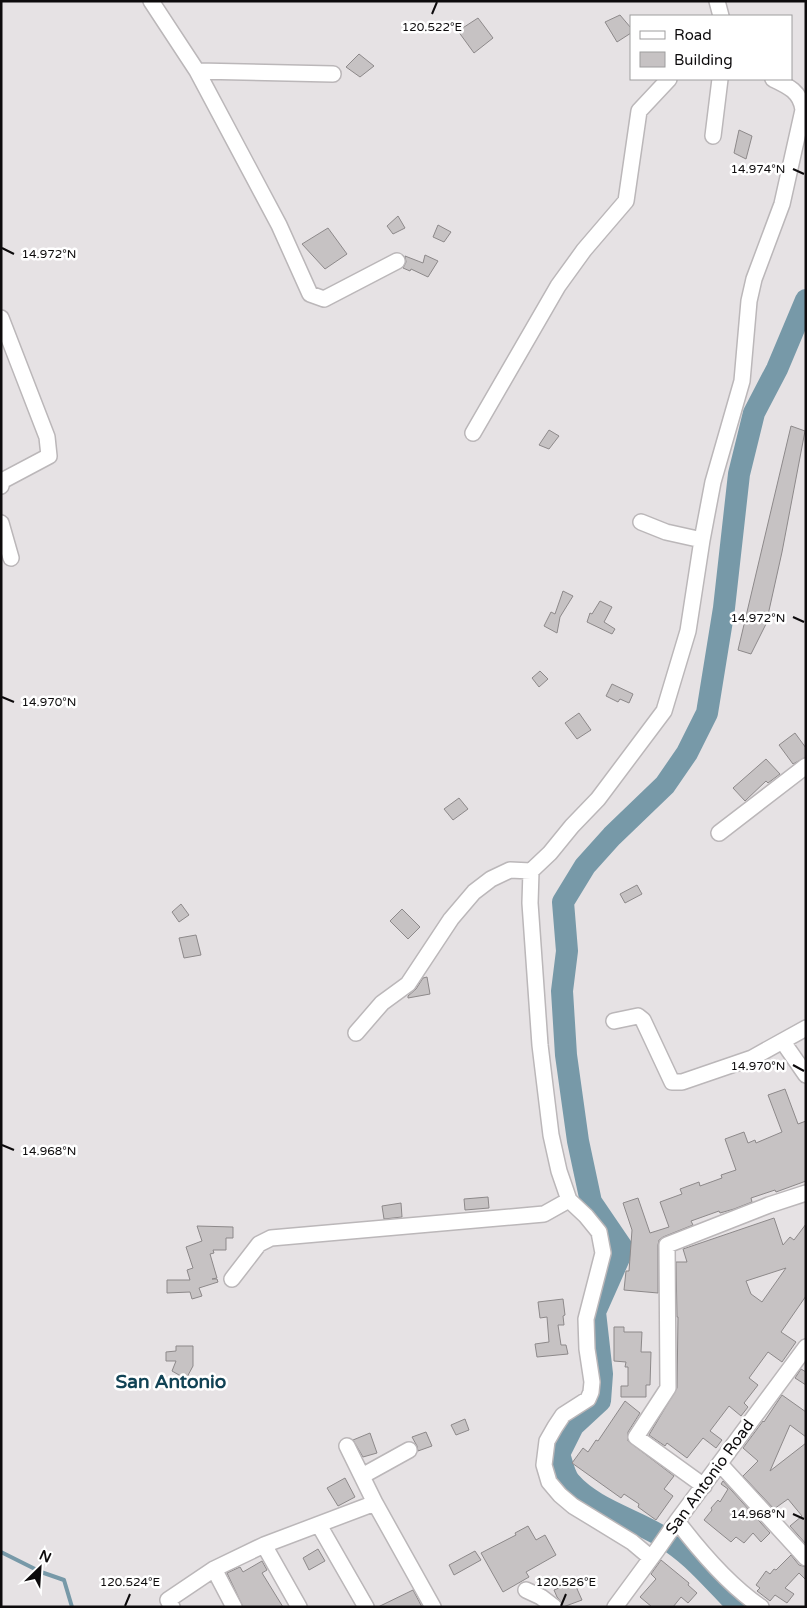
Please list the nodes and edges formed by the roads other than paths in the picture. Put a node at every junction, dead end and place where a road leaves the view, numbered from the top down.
1 (151, 1) edge
2 (718, 1) edge
3 (720, 15) edge
4 (197, 71) junction
5 (332, 74) dead end
6 (667, 80) edge
7 (720, 80) edge
8 (775, 80) edge
9 (713, 136) dead end
10 (396, 261) dead end
11 (1, 318) edge
12 (473, 433) dead end
13 (1, 486) edge
14 (1, 522) edge
15 (641, 522) dead end
16 (702, 540) junction
17 (11, 558) dead end
18 (806, 766) edge
19 (719, 833) dead end
20 (531, 871) junction
21 (614, 1021) dead end
22 (806, 1028) edge
23 (356, 1033) dead end
24 (783, 1042) junction
25 (806, 1075) edge
26 (806, 1193) edge
27 (569, 1200) junction
28 (232, 1279) dead end
29 (806, 1346) edge
30 (347, 1446) dead end
31 (409, 1450) dead end
32 (720, 1464) junction
33 (362, 1476) junction
34 (704, 1486) junction
35 (375, 1503) junction
36 (675, 1523) junction
37 (319, 1526) junction
38 (264, 1545) junction
39 (654, 1554) junction
40 (806, 1558) edge
41 (214, 1570) junction
42 (526, 1590) dead end
43 (623, 1604) edge
44 (172, 1607) edge
45 (234, 1607) edge
46 (299, 1607) edge
47 (366, 1607) edge
48 (433, 1607) edge
49 (554, 1607) edge
50 (761, 1607) edge

1 - 4 street
2 - 3 street
4 - 5 street
4 - 10 street
6 - 12 street
7 - 9 street
8 - 16 street
11 - 13 street
14 - 17 street
15 - 16 street
16 - 20 street
18 - 19 street
20 - 23 street
20 - 27 street
21 - 24 street
22 - 24 street
24 - 25 street
26 - 34 street
27 - 28 street
27 - 39 street
29 - 32 street, San Antonio Road
30 - 33 street
31 - 33 street
32 - 34 street, San Antonio Road
32 - 40 street
33 - 35 street
34 - 36 street, San Antonio Road
35 - 37 street
35 - 48 street
36 - 39 street, San Antonio Road
36 - 50 street
37 - 38 street
37 - 47 street
38 - 41 street
38 - 46 street
39 - 43 street, San Antonio Road
41 - 44 street
41 - 45 street
42 - 49 street

